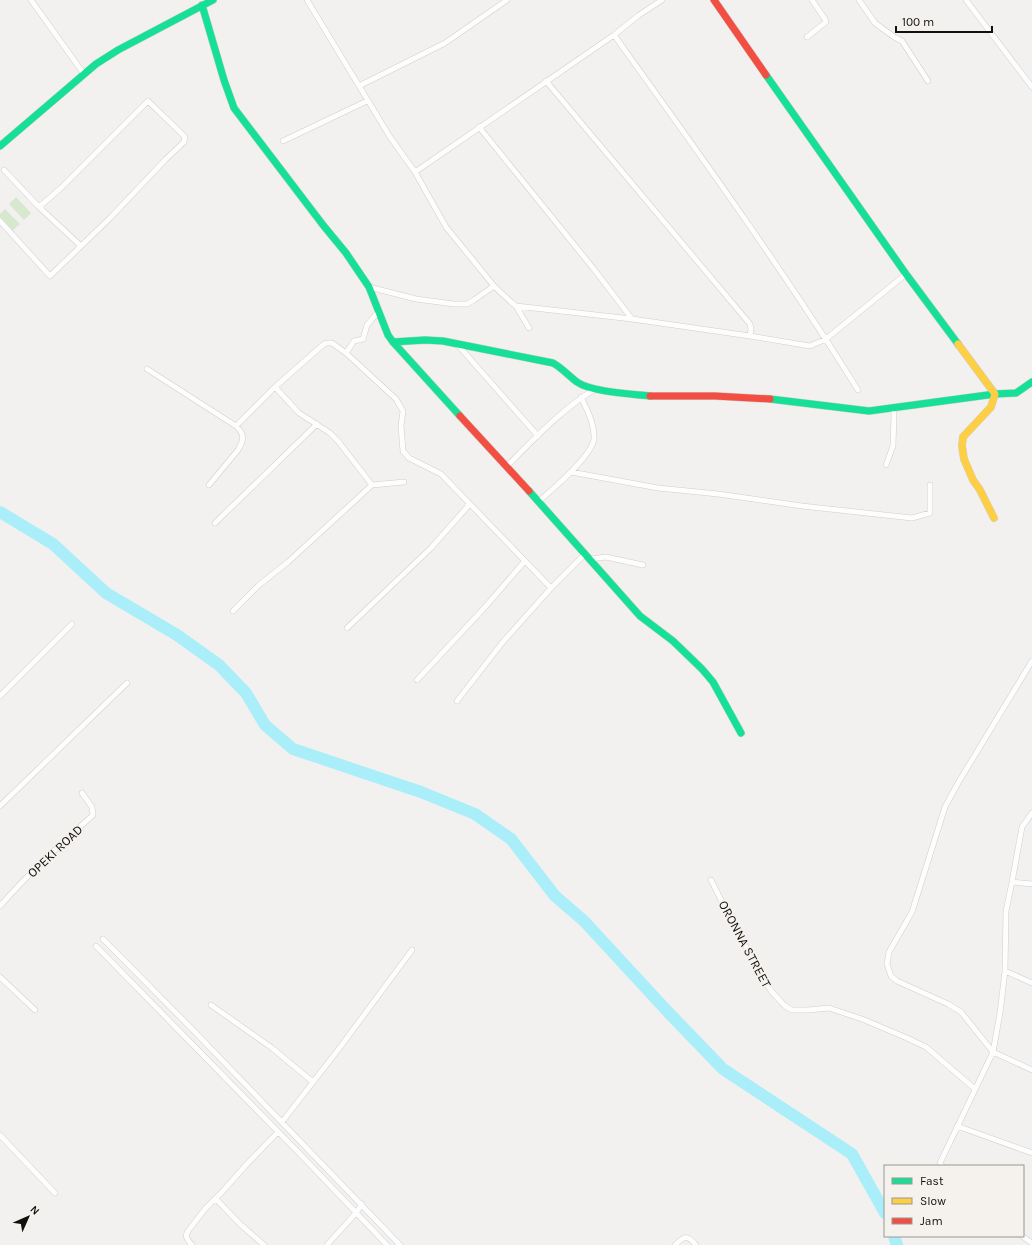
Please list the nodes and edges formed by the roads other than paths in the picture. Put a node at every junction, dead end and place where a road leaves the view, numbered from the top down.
1 (31, 0) edge
2 (213, 0) edge
3 (307, 0) edge
4 (507, 0) edge
5 (662, 0) edge
6 (714, 0) edge
7 (812, 0) edge
8 (859, 0) edge
9 (966, 0) edge
10 (202, 5) junction
11 (614, 36) junction
12 (807, 37) dead end
13 (84, 74) junction
14 (546, 81) junction
15 (928, 81) dead end
16 (359, 86) junction
17 (1032, 87) edge
18 (368, 101) junction
19 (479, 127) junction
20 (283, 141) dead end
21 (0, 146) edge
22 (4, 170) dead end
23 (414, 172) junction
24 (39, 207) junction
25 (0, 221) edge
26 (81, 246) junction
27 (906, 274) junction
28 (494, 286) junction
29 (369, 287) junction
30 (516, 306) junction
31 (379, 311) junction
32 (632, 319) junction
33 (529, 328) dead end
34 (750, 336) junction
35 (826, 339) junction
36 (393, 342) junction
37 (457, 344) junction
38 (346, 353) junction
39 (147, 369) dead end
40 (1032, 382) edge
41 (275, 387) junction
42 (594, 389) junction
43 (858, 390) dead end
44 (995, 394) junction
45 (581, 397) junction
46 (893, 408) junction
47 (317, 424) junction
48 (236, 426) junction
49 (538, 436) junction
50 (886, 465) dead end
51 (506, 467) junction
52 (571, 472) junction
53 (404, 482) dead end
54 (209, 485) dead end
55 (372, 485) junction
56 (930, 485) dead end
57 (539, 501) junction
58 (469, 505) junction
59 (994, 518) dead end
60 (215, 523) dead end
61 (588, 557) junction
62 (524, 562) junction
63 (643, 565) dead end
64 (551, 588) junction
65 (233, 611) dead end
66 (72, 624) dead end
67 (348, 628) dead end
68 (1032, 661) edge
69 (417, 680) dead end
70 (127, 683) dead end
71 (0, 696) edge
72 (457, 701) dead end
73 (741, 733) dead end
74 (82, 794) dead end
75 (0, 806) edge
76 (1032, 813) edge
77 (711, 880) dead end
78 (1012, 882) junction
79 (1032, 884) edge
80 (0, 906) edge
81 (103, 939) dead end
82 (96, 946) dead end
83 (412, 950) dead end
84 (1005, 970) junction
85 (0, 977) edge
86 (1032, 983) edge
87 (211, 1005) dead end
88 (34, 1010) dead end
89 (993, 1052) junction
90 (1032, 1070) edge
91 (313, 1082) junction
92 (975, 1089) junction
93 (282, 1122) junction
94 (957, 1126) junction
95 (278, 1132) junction
96 (0, 1135) edge
97 (1032, 1153) edge
98 (941, 1165) edge
99 (55, 1193) dead end
100 (216, 1199) junction
101 (362, 1204) junction
102 (356, 1213) junction
103 (192, 1245) edge
104 (264, 1245) edge
105 (327, 1245) edge
106 (386, 1245) edge
107 (400, 1245) edge
108 (675, 1245) edge
109 (696, 1245) edge

1 - 13 street
2 - 10 street
3 - 16 street
4 - 16 street
5 - 11 street
6 - 27 street
7 - 12 street
8 - 15 street
9 - 17 street
10 - 13 street
10 - 29 street
11 - 14 street
11 - 35 street
13 - 21 street
14 - 19 street
14 - 34 street
16 - 18 street
18 - 20 street
18 - 23 street
19 - 23 street
19 - 32 street
22 - 24 street
23 - 28 street
24 - 26 street
24 - 26 street
25 - 26 street
27 - 35 street
27 - 44 street
28 - 29 street
28 - 30 street
29 - 31 street
30 - 32 street
30 - 33 street
31 - 36 street
31 - 38 street
32 - 34 street
34 - 35 street
35 - 43 street
36 - 37 street
36 - 51 street
37 - 42 street
37 - 49 street
38 - 41 street
38 - 58 street
39 - 48 street
40 - 44 street
41 - 47 street
41 - 48 street
42 - 45 street
42 - 46 street
44 - 46 street
44 - 59 street
45 - 49 street
45 - 52 street
46 - 50 street
47 - 55 street
47 - 60 street
48 - 54 street
49 - 51 street
51 - 57 street
52 - 56 street
52 - 57 street
53 - 55 street
55 - 65 street
57 - 61 street
58 - 62 street
58 - 67 street
61 - 63 street
61 - 64 street
61 - 73 street
62 - 64 street
62 - 69 street
64 - 72 street
66 - 71 street
68 - 89 street
70 - 75 street
74 - 80 street, OPEKI ROAD
76 - 78 street
77 - 92 street, ORONNA STREET
78 - 79 street
78 - 84 street
81 - 93 street
82 - 95 street
83 - 91 street
84 - 86 street
84 - 89 street
85 - 88 street
87 - 91 street
89 - 90 street
89 - 92 street
91 - 93 street
92 - 94 street
93 - 101 street
94 - 97 street
94 - 98 street
95 - 100 street
95 - 102 street
96 - 99 street
100 - 103 street
100 - 104 street
101 - 102 street
101 - 107 street
102 - 105 street
102 - 106 street
108 - 109 street

